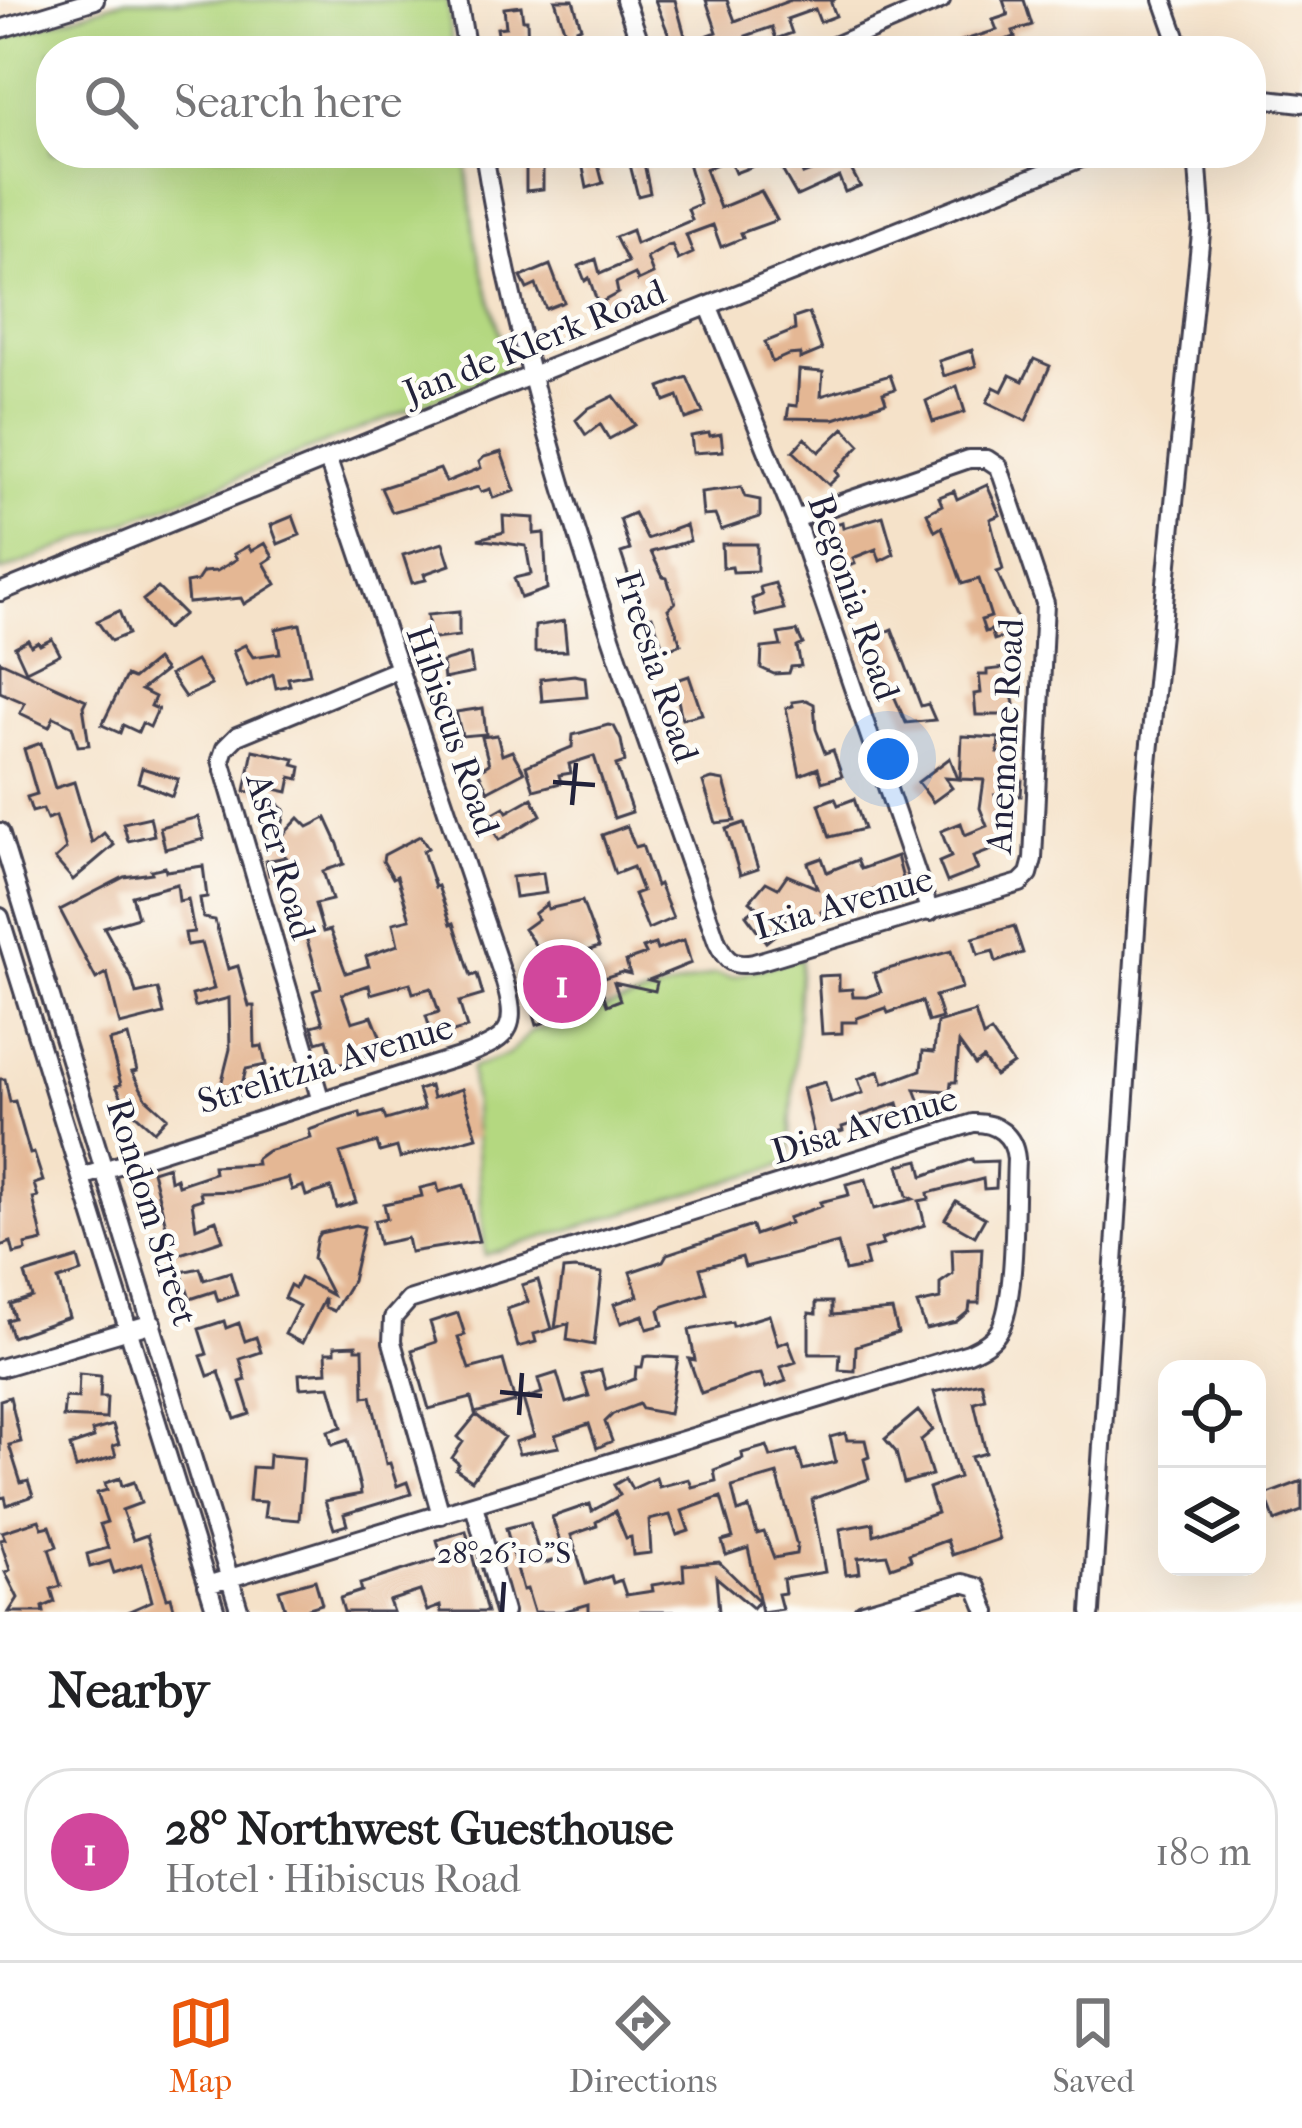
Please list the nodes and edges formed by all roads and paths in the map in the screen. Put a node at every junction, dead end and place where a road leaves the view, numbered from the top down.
1 (95, 0) edge
2 (458, 0) edge
3 (625, 0) edge
4 (941, 0) edge
5 (1163, 0) edge
6 (0, 29) edge
7 (464, 36) edge
8 (638, 36) edge
9 (857, 36) edge
10 (1176, 36) edge
11 (1266, 99) edge
12 (1302, 103) edge
13 (486, 168) edge
14 (1056, 168) edge
15 (1198, 168) edge
16 (709, 307) junction
17 (530, 376) junction
18 (328, 460) junction
19 (794, 519) junction
20 (0, 592) edge
21 (398, 669) junction
22 (0, 832) edge
23 (1029, 874) joint
24 (930, 912) junction
25 (0, 916) edge
26 (740, 965) joint
27 (510, 1023) joint
28 (320, 1098) junction
29 (106, 1168) junction
30 (81, 1177) junction
31 (153, 1323) junction
32 (129, 1332) junction
33 (0, 1368) edge
34 (474, 1505) junction
35 (442, 1515) junction
36 (230, 1577) junction
37 (208, 1585) junction
38 (215, 1612) edge
39 (240, 1612) edge
40 (504, 1612) edge
41 (863, 1612) edge
42 (987, 1612) edge
43 (1091, 1612) edge

1 - 6 street
2 - 7 street
3 - 8 street
4 - 9 street
5 - 10 street
11 - 12 street
13 - 17 street, Freesia Road
14 - 16 street, Jan de Klerk Road
15 - 43 street
16 - 17 street, Jan de Klerk Road
16 - 19 street, Begonia Road
17 - 18 street, Jan de Klerk Road
17 - 26 street, Freesia Road
18 - 20 street, Jan de Klerk Road
18 - 21 street, Hibiscus Road
19 - 23 street, Anemone Road
19 - 24 street, Begonia Road
21 - 27 street, Hibiscus Road
21 - 28 street, Aster Road
22 - 29 street, Rondom Street
23 - 24 street, Ixia Avenue
24 - 26 street, Ixia Avenue
25 - 30 street, Rondom Street
27 - 28 street, Strelitzia Avenue
28 - 29 street, Strelitzia Avenue
29 - 30 street, Strelitzia Avenue
29 - 31 street, Rondom Street
30 - 32 street, Rondom Street
31 - 32 street
31 - 36 street, Rondom Street
32 - 33 street
32 - 37 street, Rondom Street
34 - 35 street, Disa Avenue
34 - 35 street, Disa Avenue
34 - 40 street
35 - 36 street, Disa Avenue
36 - 37 street, Disa Avenue
36 - 39 street, Rondom Street
37 - 38 street, Rondom Street
41 - 42 street

